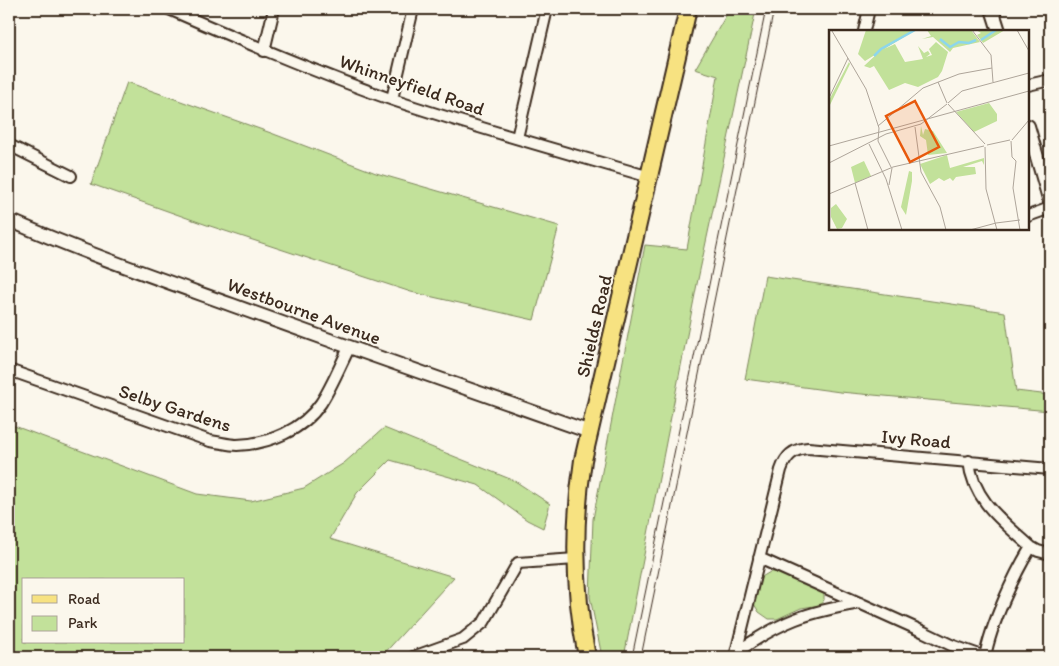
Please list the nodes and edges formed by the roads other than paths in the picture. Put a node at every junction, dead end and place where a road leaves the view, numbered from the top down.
1 (169, 9) edge
2 (274, 9) edge
3 (412, 9) edge
4 (547, 9) edge
5 (688, 9) edge
6 (869, 9) edge
7 (992, 9) edge
8 (864, 30) edge
9 (999, 30) edge
10 (264, 51) junction
11 (1050, 80) edge
12 (1029, 85) edge
13 (392, 99) junction
14 (1029, 129) edge
15 (517, 138) junction
16 (9, 144) edge
17 (71, 176) dead end
18 (650, 177) junction
19 (1050, 202) edge
20 (1050, 208) edge
21 (1029, 216) edge
22 (9, 220) edge
23 (349, 348) junction
24 (9, 370) edge
25 (590, 432) junction
26 (969, 461) junction
27 (1050, 469) edge
28 (1031, 547) junction
29 (1050, 554) edge
30 (759, 558) junction
31 (576, 559) junction
32 (860, 603) junction
33 (736, 655) edge
34 (413, 657) edge
35 (587, 657) edge
36 (985, 657) edge

1 - 10 street, Whinneyfield Road
2 - 10 street
3 - 13 street
4 - 15 street
5 - 18 main road, Shields Road
6 - 8 street
7 - 9 street
10 - 13 street, Whinneyfield Road
11 - 12 street
13 - 15 street, Whinneyfield Road
14 - 19 street
15 - 18 street, Whinneyfield Road
16 - 17 street
18 - 25 main road, Shields Road
20 - 21 street
22 - 23 street, Westbourne Avenue
23 - 24 street, Selby Gardens
23 - 25 street, Westbourne Avenue
25 - 31 main road, Shields Road
26 - 27 street, Ivy Road
26 - 28 street
26 - 30 street, Ivy Road
28 - 29 street
28 - 36 street
30 - 32 street
30 - 33 street
31 - 34 street
31 - 35 main road, Shields Road
32 - 33 street
32 - 36 street

